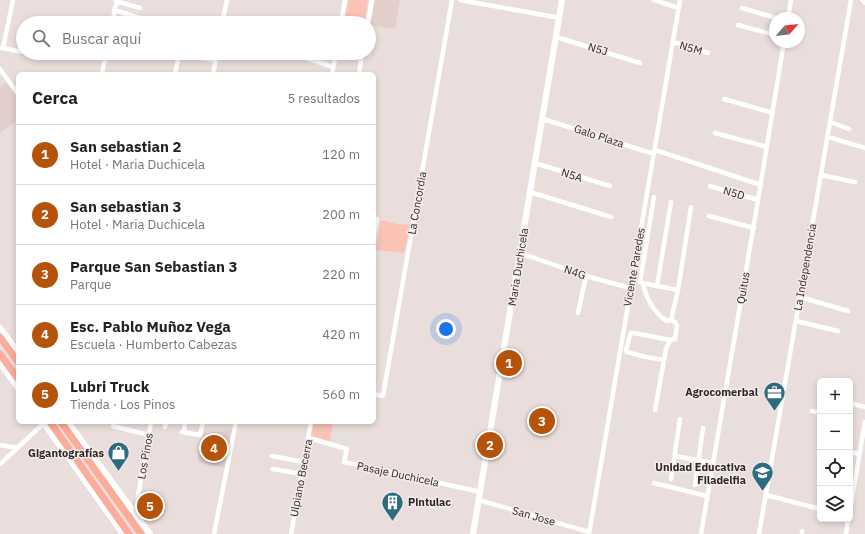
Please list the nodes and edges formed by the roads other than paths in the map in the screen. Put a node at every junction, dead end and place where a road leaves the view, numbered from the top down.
1 (13, 0) edge
2 (116, 0) edge
3 (226, 0) edge
4 (346, 0) edge
5 (372, 0) edge
6 (452, 0) edge
7 (460, 0) edge
8 (562, 0) edge
9 (654, 0) edge
10 (680, 0) edge
11 (791, 0) edge
12 (851, 0) edge
13 (140, 8) dead end
14 (679, 8) junction
15 (742, 8) dead end
16 (114, 10) junction
17 (789, 12) edge
18 (113, 16) edge
19 (133, 16) edge
20 (223, 16) edge
21 (343, 16) edge
22 (369, 16) edge
23 (769, 16) edge
24 (560, 18) junction
25 (738, 25) dead end
26 (769, 33) edge
27 (556, 37) junction
28 (674, 42) junction
29 (2, 48) edge
30 (783, 48) edge
31 (16, 51) edge
32 (708, 53) dead end
33 (105, 60) edge
34 (178, 60) edge
35 (215, 60) edge
36 (312, 60) edge
37 (334, 60) edge
38 (361, 60) edge
39 (640, 62) dead end
40 (333, 67) junction
41 (0, 69) edge
42 (102, 72) edge
43 (175, 72) edge
44 (213, 72) edge
45 (332, 72) edge
46 (359, 72) edge
47 (16, 91) edge
48 (724, 99) dead end
49 (773, 113) junction
50 (543, 119) junction
51 (830, 122) junction
52 (850, 129) dead end
53 (715, 133) dead end
54 (828, 137) junction
55 (767, 147) junction
56 (865, 148) edge
57 (655, 152) junction
58 (535, 163) junction
59 (821, 175) junction
60 (855, 182) dead end
61 (761, 185) junction
62 (610, 186) dead end
63 (710, 186) dead end
64 (530, 192) junction
65 (654, 197) dead end
66 (758, 200) junction
67 (671, 202) dead end
68 (691, 207) dead end
69 (709, 216) dead end
70 (611, 217) dead end
71 (377, 219) dead end
72 (376, 224) edge
73 (754, 228) junction
74 (520, 253) junction
75 (586, 276) junction
76 (632, 280) junction
77 (641, 282) junction
78 (657, 286) junction
79 (630, 288) junction
80 (678, 290) junction
81 (800, 296) junction
82 (848, 311) dead end
83 (578, 313) dead end
84 (671, 320) junction
85 (796, 321) junction
86 (0, 328) edge
87 (838, 331) dead end
88 (4, 339) edge
89 (670, 340) junction
90 (16, 350) edge
91 (0, 354) edge
92 (16, 359) edge
93 (664, 360) junction
94 (0, 363) edge
95 (16, 376) edge
96 (16, 385) edge
97 (376, 394) edge
98 (853, 405) edge
99 (865, 408) edge
100 (655, 410) dead end
101 (812, 411) dead end
102 (817, 412) edge
103 (680, 419) dead end
104 (865, 422) edge
105 (43, 424) edge
106 (46, 424) edge
107 (47, 424) edge
108 (62, 424) edge
109 (69, 424) edge
110 (150, 424) edge
111 (185, 424) edge
112 (203, 424) edge
113 (236, 424) edge
114 (311, 424) edge
115 (113, 426) dead end
116 (703, 428) dead end
117 (58, 433) junction
118 (149, 435) junction
119 (72, 438) junction
120 (309, 438) junction
121 (0, 445) edge
122 (18, 448) junction
123 (70, 450) junction
124 (853, 453) edge
125 (860, 454) junction
126 (272, 456) dead end
127 (675, 456) junction
128 (86, 457) junction
129 (698, 460) junction
130 (304, 462) junction
131 (713, 463) junction
132 (0, 464) edge
133 (273, 469) dead end
134 (302, 474) junction
135 (671, 479) dead end
136 (654, 483) dead end
137 (695, 485) dead end
138 (853, 486) edge
139 (480, 492) junction
140 (766, 495) junction
141 (707, 496) junction
142 (479, 500) junction
143 (817, 508) edge
144 (135, 513) junction
145 (848, 522) edge
146 (589, 533) edge
147 (123, 534) edge
148 (130, 534) edge
149 (141, 534) edge
150 (150, 534) edge
151 (214, 534) edge
152 (291, 534) edge
153 (474, 534) edge
154 (701, 534) edge
155 (759, 534) edge
156 (846, 534) edge

1 - 29 street
2 - 13 street
2 - 16 street
3 - 20 street
4 - 21 street
5 - 22 street
6 - 97 street, La Concordia
7 - 24 street
8 - 24 main road, Maria Duchicela
9 - 14 street
10 - 14 street, Vicente Paredes
11 - 17 street
12 - 51 street, La Independencia
14 - 28 street, Vicente Paredes
15 - 23 street
16 - 18 street
16 - 19 street
24 - 27 main road, Maria Duchicela
25 - 26 street
27 - 39 street, N5J
27 - 50 main road, Maria Duchicela
28 - 32 street, N5M
28 - 57 street, Vicente Paredes
29 - 31 street
30 - 49 street, Quitus
33 - 42 street
34 - 43 street
35 - 44 street
36 - 40 street
37 - 40 street
38 - 46 street
40 - 45 street
41 - 47 street
48 - 49 street
49 - 55 street, Quitus
50 - 57 street, Galo Plaza
50 - 58 main road, Maria Duchicela
51 - 52 street
51 - 54 street, La Independencia
53 - 55 street
54 - 56 street
54 - 59 street, La Independencia
55 - 61 street, Quitus
57 - 61 street, Galo Plaza
57 - 76 street, Vicente Paredes
58 - 62 street, N5A
58 - 64 main road, Maria Duchicela
59 - 60 street
59 - 81 street, La Independencia
61 - 66 street, Quitus
63 - 66 street, N5D
64 - 70 street
64 - 74 main road, Maria Duchicela
65 - 77 street
66 - 73 street, Quitus
67 - 78 street
68 - 80 street
69 - 73 street
71 - 72 street
73 - 131 street, Quitus
74 - 75 street, N4G
74 - 139 main road, Maria Duchicela
75 - 79 street, N4G
75 - 83 street
76 - 77 street
76 - 79 street, Vicente Paredes
77 - 78 street
77 - 84 street
78 - 80 street
79 - 146 street, Vicente Paredes
80 - 84 street
81 - 82 street
81 - 85 street, La Independencia
84 - 89 street
85 - 87 street
85 - 140 street, La Independencia
86 - 88 main road
88 - 90 main road
88 - 92 highway
89 - 93 street
89 - 93 street
91 - 95 highway
93 - 100 street
94 - 96 main road
98 - 99 street
101 - 102 street
103 - 127 street
104 - 125 street
105 - 122 street
106 - 147 main road
107 - 117 highway
108 - 119 highway
109 - 144 main road
110 - 118 street, Los Pinos
111 - 112 street
113 - 151 street
114 - 120 street, Ulpiano Becerra
115 - 118 street
116 - 129 street
117 - 119 highway
117 - 123 highway
118 - 144 street, Los Pinos
119 - 128 highway
120 - 130 street, Ulpiano Becerra
120 - 139 street, Pasaje Duchicela
121 - 122 street
122 - 132 street
123 - 128 highway
123 - 148 highway
124 - 125 street
125 - 138 street
126 - 130 street
127 - 129 street
127 - 135 street
128 - 149 highway
129 - 131 street
129 - 137 street
130 - 134 street, Ulpiano Becerra
131 - 141 street, Quitus
133 - 134 street
134 - 152 street, Ulpiano Becerra
136 - 141 street
139 - 142 main road, Maria Duchicela
140 - 143 street
140 - 155 street, La Independencia
141 - 154 street, Quitus
142 - 146 street, San Jose
142 - 153 main road, Maria Duchicela
144 - 150 main road
145 - 156 street

